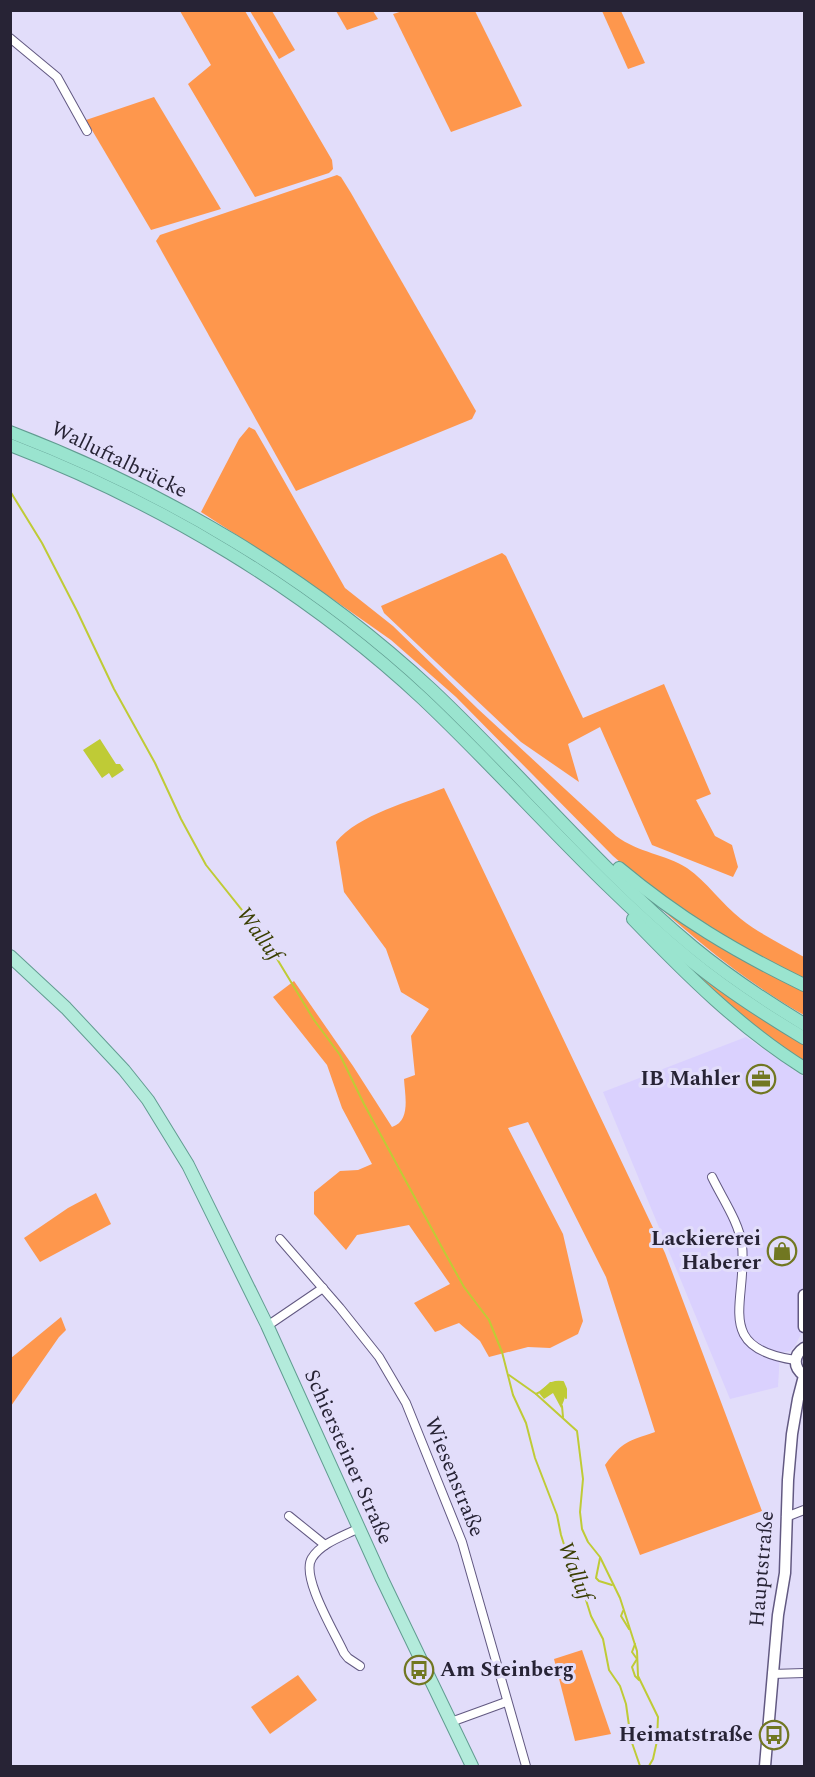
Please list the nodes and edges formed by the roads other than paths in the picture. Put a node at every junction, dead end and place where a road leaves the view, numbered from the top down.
1 (10, 38) edge
2 (87, 131) dead end
3 (10, 432) edge
4 (10, 445) edge
5 (207, 533) junction
6 (563, 822) junction
7 (590, 867) junction
8 (10, 956) edge
9 (804, 986) edge
10 (804, 1024) edge
11 (804, 1038) edge
12 (804, 1068) edge
13 (712, 1177) dead end
14 (280, 1239) dead end
15 (323, 1288) junction
16 (804, 1295) edge
17 (273, 1322) dead end
18 (804, 1327) edge
19 (804, 1348) edge
20 (795, 1360) junction
21 (804, 1375) edge
22 (804, 1510) edge
23 (289, 1516) dead end
24 (786, 1517) junction
25 (359, 1528) junction
26 (325, 1545) junction
27 (360, 1666) dead end
28 (804, 1673) edge
29 (772, 1674) junction
30 (506, 1702) junction
31 (450, 1722) junction
32 (471, 1767) edge
33 (526, 1767) edge
34 (765, 1767) edge

1 - 2 street
3 - 5 highway, Walluftalbrücke
4 - 5 highway, Walluftalbrücke
5 - 6 highway
5 - 7 highway
6 - 9 highway
6 - 10 highway
7 - 11 highway
7 - 12 highway
8 - 25 main road, Schiersteiner Straße
13 - 20 street
14 - 15 street, Wiesenstraße
15 - 17 street
15 - 30 street, Wiesenstraße
16 - 18 main road
19 - 20 main road
20 - 21 main road
21 - 24 main road, Hauptstraße
22 - 24 street
23 - 26 street
24 - 29 main road, Hauptstraße
25 - 26 street
25 - 31 main road, Schiersteiner Straße
26 - 27 street
28 - 29 street
29 - 34 main road, Hauptstraße
30 - 31 street
30 - 33 street, Wiesenstraße
31 - 32 main road, Schiersteiner Straße

